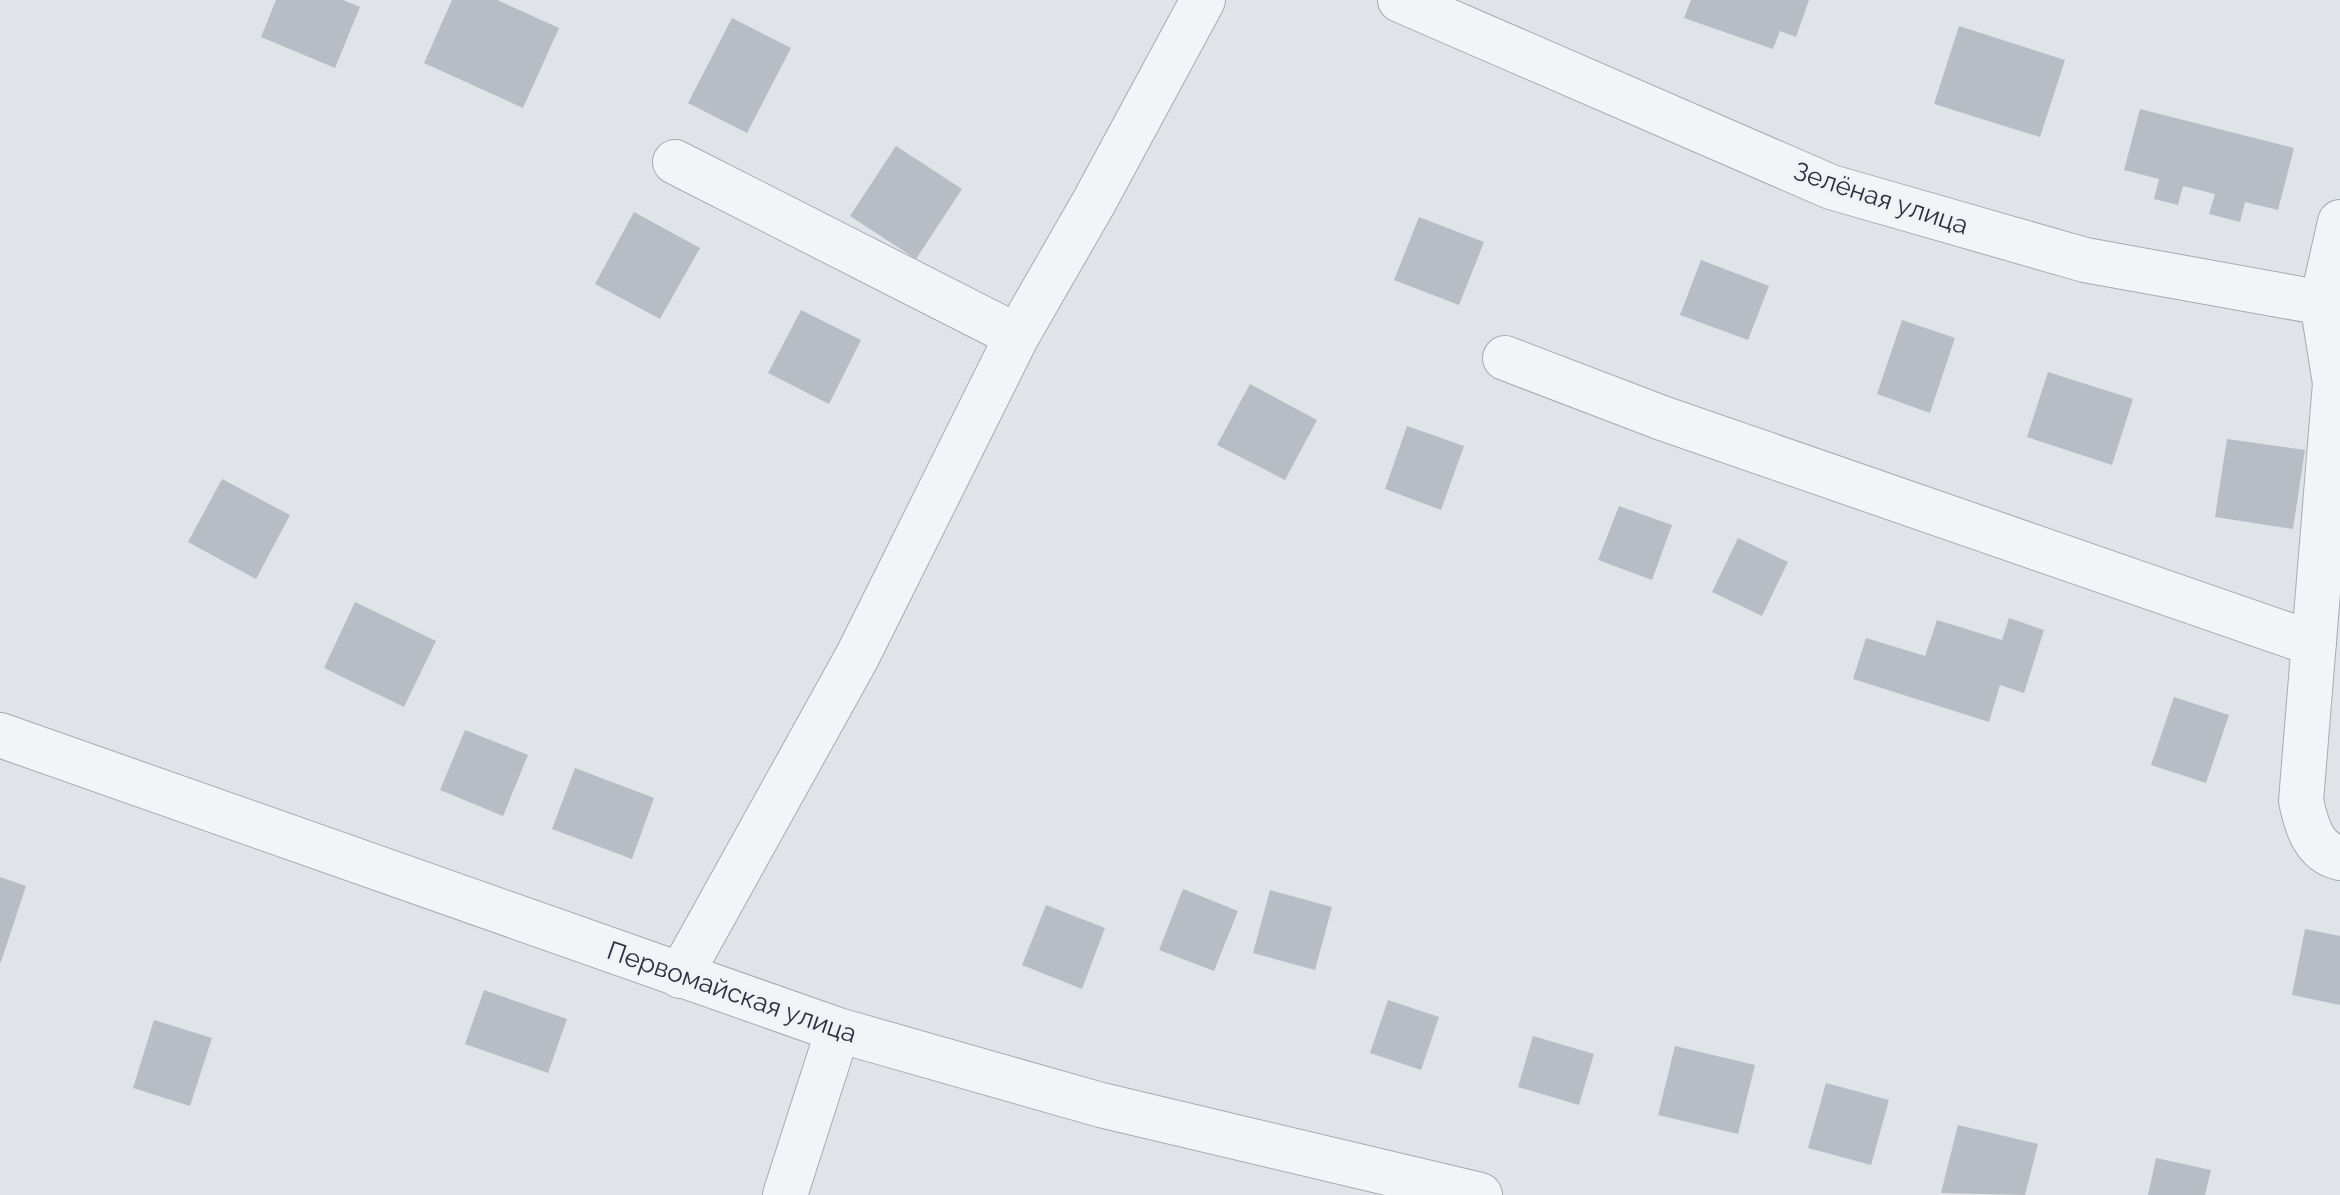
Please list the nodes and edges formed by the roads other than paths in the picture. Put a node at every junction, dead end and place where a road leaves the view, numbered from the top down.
1 (1203, 0) edge
2 (1400, 0) edge
3 (675, 162) dead end
4 (2340, 222) edge
5 (2331, 304) edge
6 (1017, 336) junction
7 (1505, 358) dead end
8 (2314, 644) junction
9 (0, 735) edge
10 (2340, 858) edge
11 (680, 976) junction
12 (838, 1030) junction
13 (785, 1195) edge
14 (1480, 1195) edge

1 - 6 street
2 - 5 street, Зелёная улица
3 - 6 street
4 - 5 street
5 - 8 street
6 - 11 street
7 - 8 street
8 - 10 street
9 - 11 street, Первомайская улица
11 - 12 street, Первомайская улица
12 - 13 street
12 - 14 street, Первомайская улица

